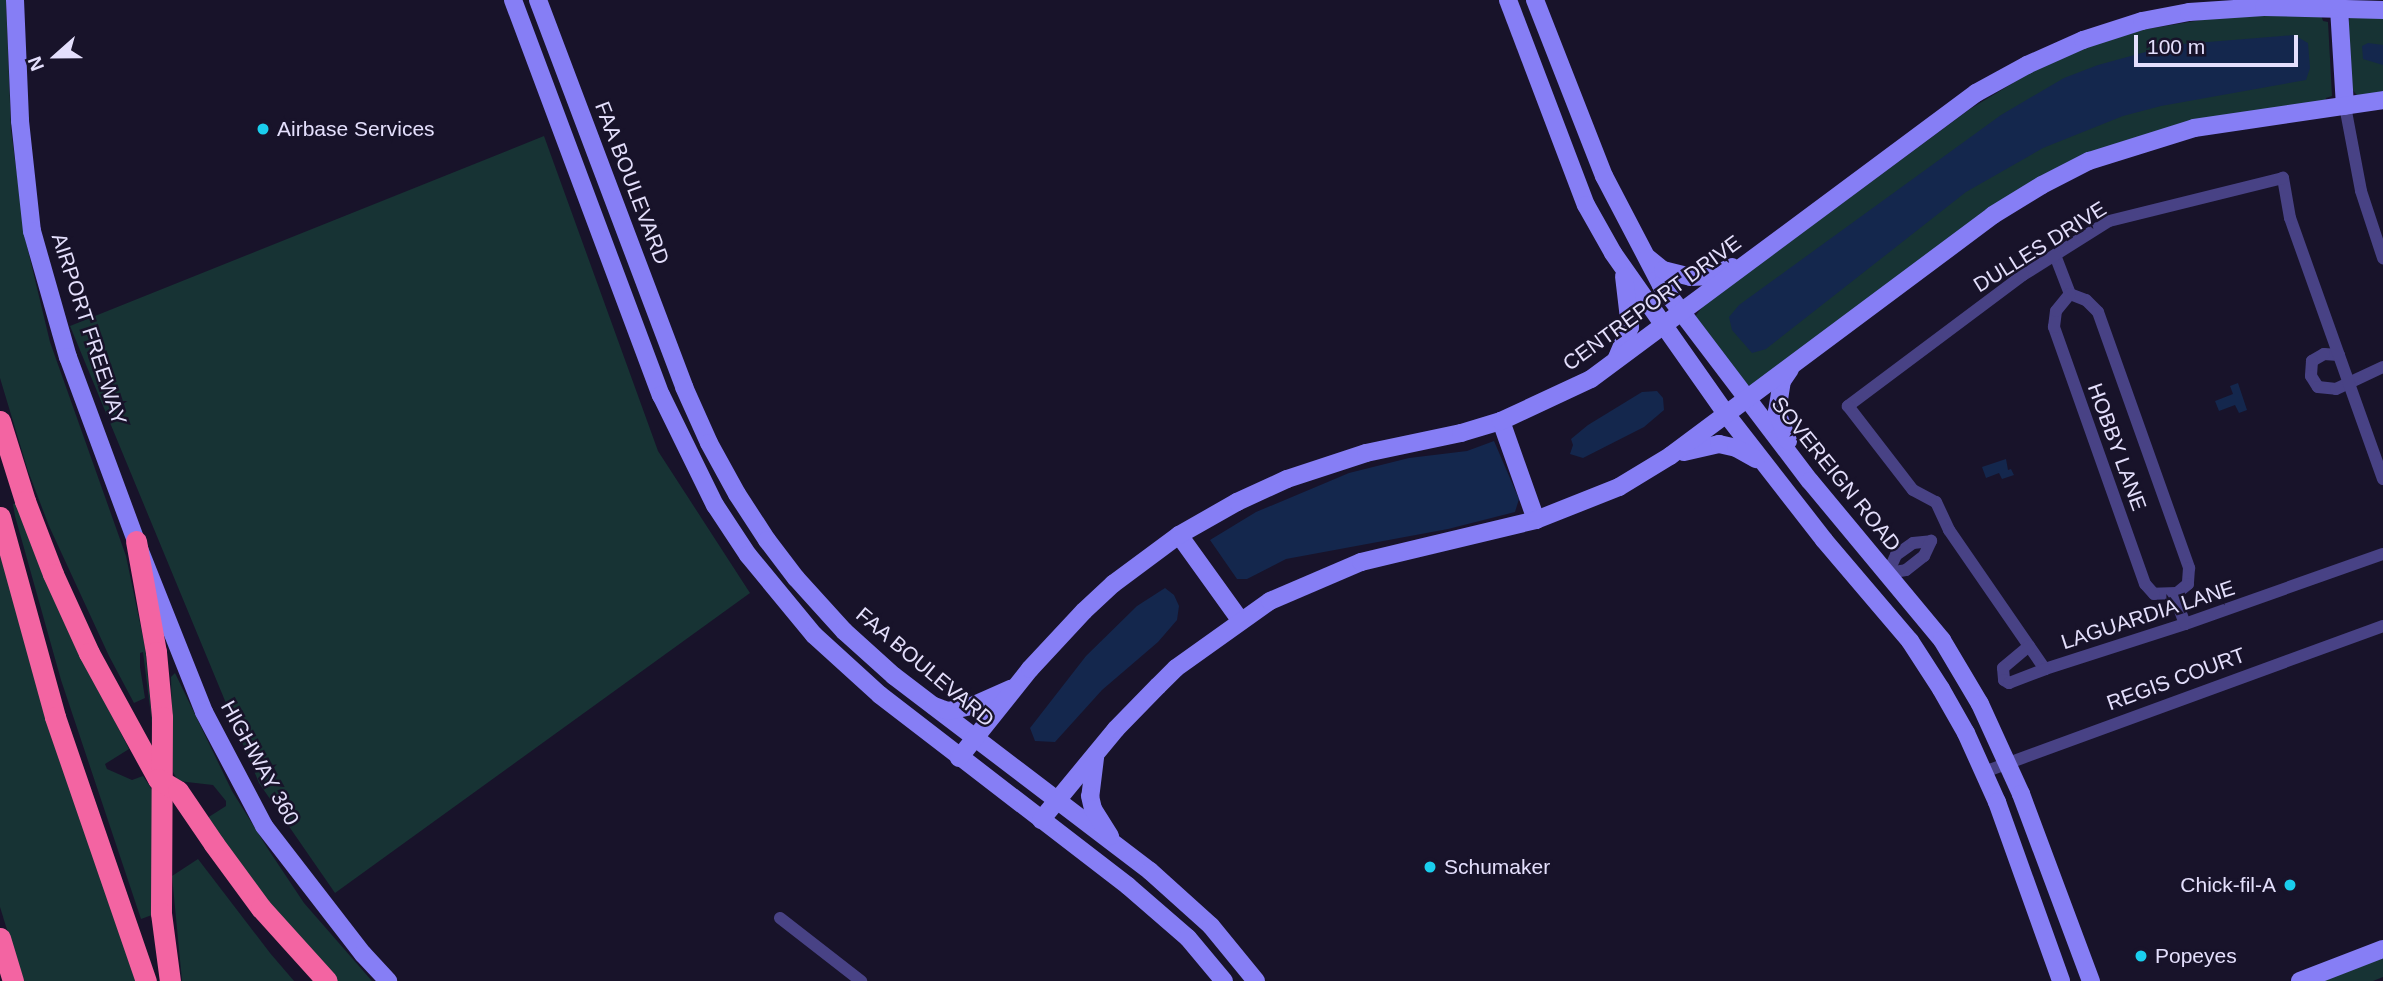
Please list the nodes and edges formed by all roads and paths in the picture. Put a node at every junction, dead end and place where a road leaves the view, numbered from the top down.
1 (15, 0) edge
2 (23, 0) edge
3 (513, 0) edge
4 (538, 0) edge
5 (1508, 0) edge
6 (1535, 0) edge
7 (2339, 4) edge
8 (2383, 10) edge
9 (16, 26) junction
10 (2383, 100) edge
11 (2345, 106) junction
12 (584, 123) junction
13 (562, 131) junction
14 (2055, 255) junction
15 (1758, 256) junction
16 (1646, 257) junction
17 (2383, 258) edge
18 (1623, 270) junction
19 (2070, 294) junction
20 (1682, 313) junction
21 (1663, 327) junction
22 (2339, 355) junction
23 (1615, 363) junction
24 (1792, 365) junction
25 (2383, 367) edge
26 (2346, 375) junction
27 (1746, 399) junction
28 (1726, 414) junction
29 (0, 421) edge
30 (1501, 421) junction
31 (1670, 456) junction
32 (1768, 469) junction
33 (2383, 479) edge
34 (1810, 481) junction
35 (0, 517) edge
36 (1536, 520) junction
37 (1949, 530) joint
38 (1179, 536) junction
39 (767, 540) junction
40 (136, 541) junction
41 (2383, 554) edge
42 (748, 555) junction
43 (1888, 573) junction
44 (1870, 590) junction
45 (2174, 594) junction
46 (1240, 620) junction
47 (2185, 624) junction
48 (2383, 626) edge
49 (2029, 646) junction
50 (2045, 669) junction
51 (1016, 686) junction
52 (931, 705) junction
53 (974, 738) junction
54 (1096, 753) junction
55 (959, 758) junction
56 (2007, 761) junction
57 (1984, 772) junction
58 (1057, 801) junction
59 (1041, 820) junction
60 (1115, 845) junction
61 (211, 847) junction
62 (780, 918) dead end
63 (0, 938) edge
64 (2383, 949) edge
65 (13, 981) edge
66 (146, 981) edge
67 (170, 981) edge
68 (307, 981) edge
69 (327, 981) edge
70 (388, 981) edge
71 (861, 981) edge
72 (1224, 981) edge
73 (1256, 981) edge
74 (2061, 981) edge
75 (2091, 981) edge
76 (2300, 981) edge

1 - 9 street, AIRPORT FREEWAY
2 - 9 street
3 - 13 street
4 - 12 street, FAA BOULEVARD
5 - 18 street
6 - 16 street, SOVEREIGN ROAD
7 - 8 street, CENTREPORT DRIVE
7 - 11 street
7 - 15 street, CENTREPORT DRIVE
9 - 40 street, AIRPORT FREEWAY
10 - 11 street
11 - 17 street
11 - 24 street
12 - 13 street
12 - 39 street, FAA BOULEVARD
13 - 42 street
14 - 19 street
14 - 22 street, DULLES DRIVE
14 - 37 street, DULLES DRIVE
15 - 16 street
15 - 20 street, CENTREPORT DRIVE
16 - 20 street, SOVEREIGN ROAD
18 - 21 street
18 - 23 street
19 - 45 street, HOBBY LANE
19 - 45 street, HOBBY LANE
20 - 21 street, CENTREPORT DRIVE
20 - 27 street, SOVEREIGN ROAD
21 - 23 street, CENTREPORT DRIVE
21 - 28 street
22 - 26 street, DULLES DRIVE
22 - 26 street
23 - 30 street, CENTREPORT DRIVE
24 - 27 street
24 - 34 street
25 - 26 street
26 - 33 street
27 - 28 street
27 - 34 street, SOVEREIGN ROAD
28 - 31 street
28 - 32 street
29 - 61 highway
30 - 36 street
30 - 38 street, CENTREPORT DRIVE
31 - 32 street
31 - 36 street
32 - 44 street
34 - 43 street, SOVEREIGN ROAD
35 - 66 highway
36 - 46 street
37 - 49 street, LAGUARDIA LANE
38 - 46 street
38 - 51 street, CENTREPORT DRIVE
39 - 42 street
39 - 52 street, FAA BOULEVARD
40 - 67 highway
40 - 70 street, HIGHWAY 360
41 - 47 street, LAGUARDIA LANE
42 - 55 street
43 - 44 street
43 - 56 street, SOVEREIGN ROAD
44 - 57 street
45 - 47 street
46 - 54 street
47 - 50 street, LAGUARDIA LANE
48 - 56 street, REGIS COURT
49 - 50 street, LAGUARDIA LANE
49 - 50 street
51 - 52 street
51 - 53 street, CENTREPORT DRIVE
52 - 53 street, FAA BOULEVARD
53 - 55 street, CENTREPORT DRIVE
53 - 58 street, FAA BOULEVARD
54 - 58 street
54 - 60 street
55 - 59 street
56 - 57 street, REGIS COURT
56 - 75 street, SOVEREIGN ROAD
57 - 74 street
58 - 59 street
58 - 60 street, FAA BOULEVARD
59 - 72 street
60 - 73 street, FAA BOULEVARD
61 - 68 highway
61 - 69 highway
62 - 71 street
63 - 65 highway
64 - 76 street

